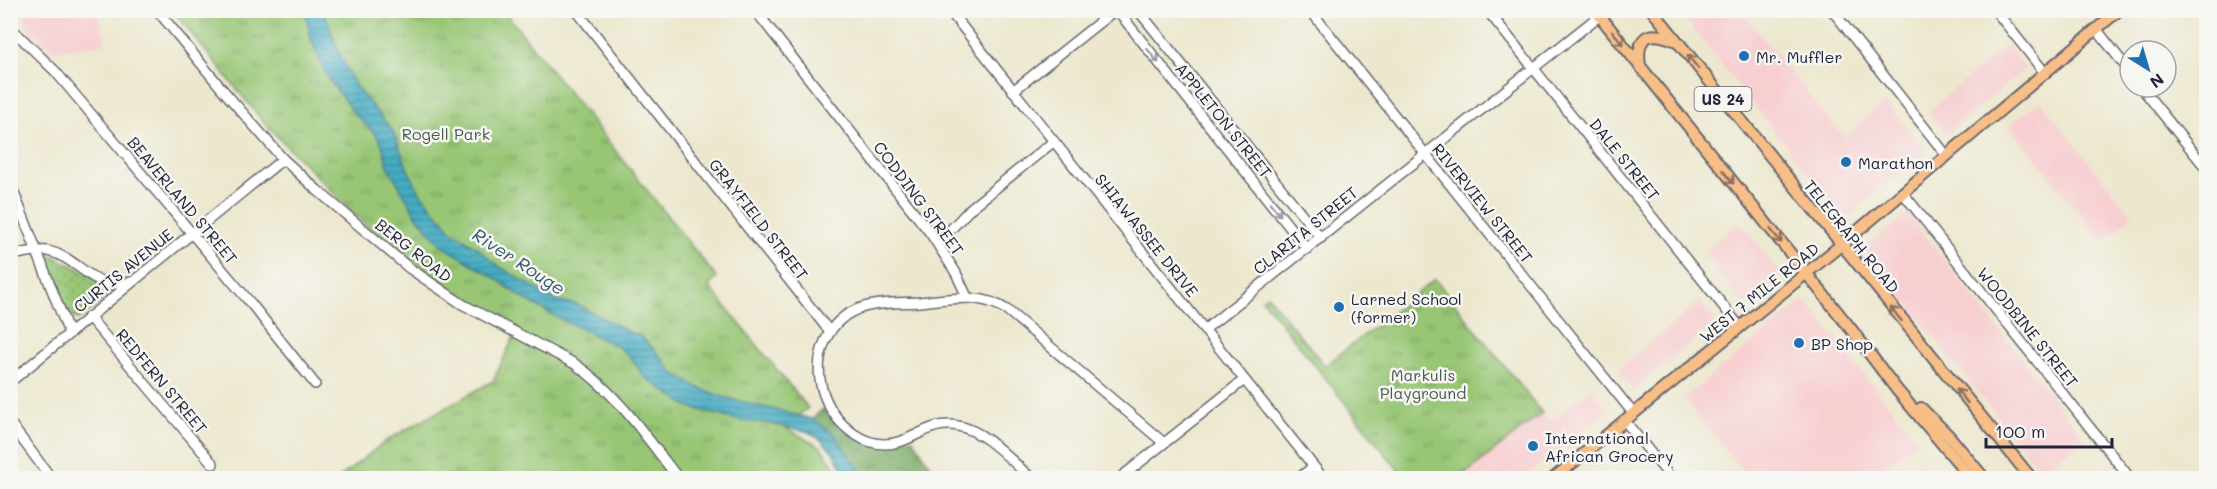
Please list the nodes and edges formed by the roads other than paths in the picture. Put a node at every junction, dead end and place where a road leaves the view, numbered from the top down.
1 (157, 10) edge
2 (576, 10) edge
3 (755, 10) edge
4 (949, 10) edge
5 (1116, 10) edge
6 (1138, 10) edge
7 (1310, 10) edge
8 (1487, 10) edge
9 (1652, 10) edge
10 (1832, 10) edge
11 (1995, 10) edge
12 (2120, 10) edge
13 (1597, 13) edge
14 (10, 27) edge
15 (2097, 30) junction
16 (10, 38) edge
17 (22, 40) junction
18 (1677, 42) junction
19 (2118, 57) edge
20 (1641, 66) junction
21 (1533, 68) junction
22 (2045, 73) junction
23 (1013, 91) junction
24 (2151, 99) edge
25 (1229, 124) junction
26 (1216, 135) junction
27 (1053, 142) junction
28 (1425, 154) junction
29 (1947, 156) junction
30 (283, 159) junction
31 (2206, 168) edge
32 (10, 183) edge
33 (1904, 193) junction
34 (191, 233) junction
35 (1321, 238) junction
36 (938, 243) junction
37 (1841, 245) junction
38 (1307, 249) junction
39 (36, 252) junction
40 (10, 255) edge
41 (1806, 274) junction
42 (131, 281) junction
43 (967, 297) junction
44 (89, 317) junction
45 (1740, 327) junction
46 (1204, 330) junction
47 (830, 332) junction
48 (69, 333) junction
49 (1244, 380) junction
50 (10, 382) edge
51 (315, 384) dead end
52 (1897, 390) junction
53 (1629, 417) junction
54 (10, 423) edge
55 (1164, 443) junction
56 (213, 464) dead end
57 (1313, 467) junction
58 (2027, 477) edge
59 (51, 478) edge
60 (678, 478) edge
61 (1031, 478) edge
62 (1120, 478) edge
63 (1299, 478) edge
64 (1323, 478) edge
65 (1554, 478) edge
66 (1671, 478) edge
67 (1971, 478) edge
68 (1984, 478) edge
69 (2130, 478) edge

1 - 30 street, BERG ROAD
2 - 47 street, GRAYFIELD STREET
3 - 36 street, CODDING STREET
4 - 23 street, SHIAWASSEE DRIVE
5 - 23 street
5 -> 26 street, APPLETON STREET
6 - 25 street, APPLETON STREET
7 - 28 street, RIVERVIEW STREET
8 - 21 street, DALE STREET
9 - 18 main road, TELEGRAPH ROAD / US 24
10 - 29 street
11 - 22 street
12 - 15 main road, WEST 7 MILE ROAD
13 -> 20 main road, US 24
13 - 21 street, CLARITA STREET
14 - 17 street, BEAVERLAND STREET
15 - 19 street
15 - 22 main road, WEST 7 MILE ROAD
16 - 17 street
17 - 34 street, BEAVERLAND STREET
18 - 20 main road
37 -> 18 main road, TELEGRAPH ROAD / US 24
20 -> 41 main road, US 24
21 - 28 street, CLARITA STREET
21 - 45 street, DALE STREET
22 - 29 main road, WEST 7 MILE ROAD
23 - 27 street, SHIAWASSEE DRIVE
24 - 31 street
25 - 26 street
25 - 35 street, APPLETON STREET
26 -> 38 street, APPLETON STREET
27 - 36 street
27 - 46 street, SHIAWASSEE DRIVE
28 - 35 street, CLARITA STREET
28 - 53 street, RIVERVIEW STREET
29 - 33 main road, WEST 7 MILE ROAD
30 - 34 street, CURTIS AVENUE
30 - 60 street, BERG ROAD
32 - 39 street
33 - 37 main road, WEST 7 MILE ROAD
33 - 69 street, WOODBINE STREET
34 - 42 street, CURTIS AVENUE
34 - 51 street, BEAVERLAND STREET
35 - 38 street, CLARITA STREET
36 - 43 street, CODDING STREET
37 - 41 main road, WEST 7 MILE ROAD
58 -> 37 main road, TELEGRAPH ROAD / US 24
38 - 46 street, CLARITA STREET
39 - 40 street
39 - 42 street
39 - 48 street
41 - 45 main road, WEST 7 MILE ROAD
41 - 52 main road, US 24
42 - 44 street, CURTIS AVENUE
43 - 47 street
43 - 55 street
44 - 48 street, CURTIS AVENUE
44 - 56 street, REDFERN STREET
45 - 53 main road, WEST 7 MILE ROAD
46 - 49 street, SHIAWASSEE DRIVE
47 - 61 street
48 - 50 street, CURTIS AVENUE
49 - 55 street
49 - 57 street, SHIAWASSEE DRIVE
52 - 67 main road, US 24
52 - 68 main road
53 - 65 main road, WEST 7 MILE ROAD
53 - 66 street, RIVERVIEW STREET
54 - 59 street
55 - 62 street
57 - 63 street
57 - 64 street, SHIAWASSEE DRIVE

